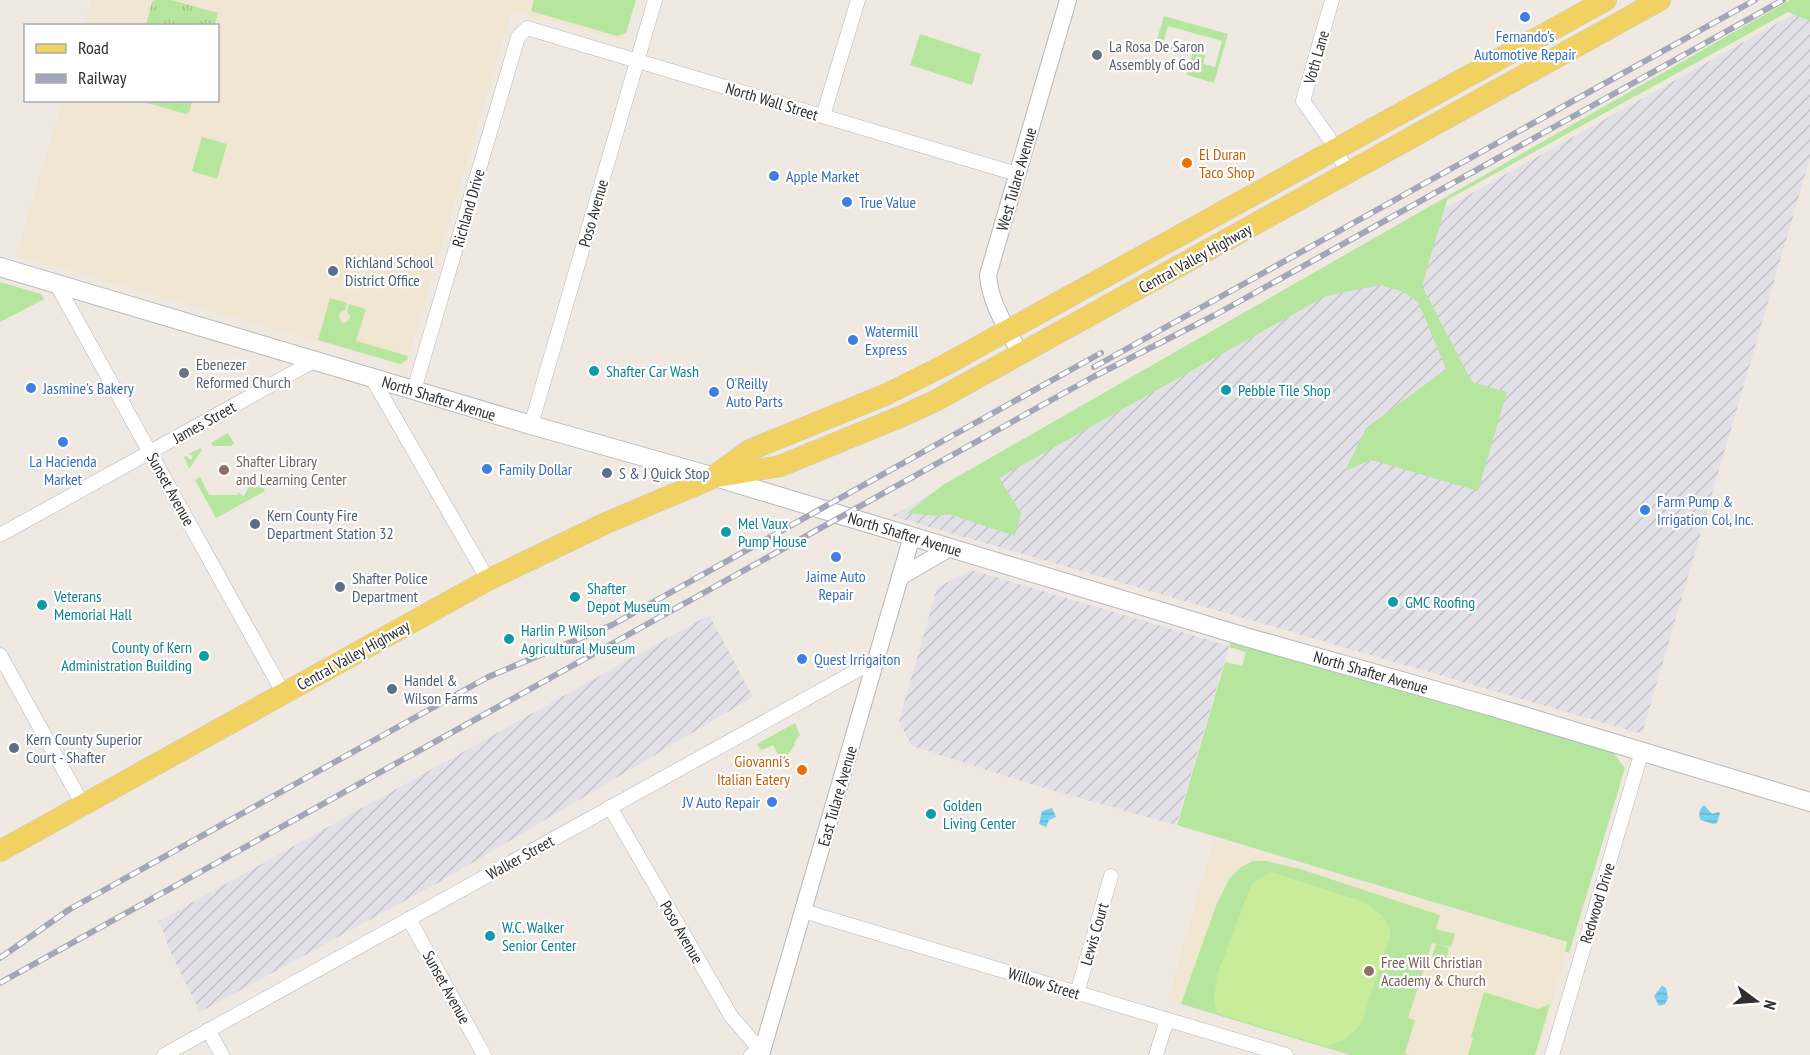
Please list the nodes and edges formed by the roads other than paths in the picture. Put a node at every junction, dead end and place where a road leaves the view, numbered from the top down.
1 (655, 0) edge
2 (858, 0) edge
3 (1068, 0) edge
4 (1332, 0) edge
5 (1606, 0) edge
6 (1660, 0) edge
7 (527, 28) joint
8 (637, 61) junction
9 (823, 116) junction
10 (1336, 149) junction
11 (1348, 173) junction
12 (1017, 174) junction
13 (0, 267) edge
14 (57, 285) junction
15 (1008, 330) junction
16 (1021, 355) junction
17 (314, 361) junction
18 (372, 378) junction
19 (414, 390) junction
20 (531, 425) junction
21 (150, 452) junction
22 (714, 477) junction
23 (0, 535) edge
24 (912, 536) junction
25 (950, 548) junction
26 (900, 577) junction
27 (488, 580) junction
28 (0, 655) edge
29 (876, 660) junction
30 (284, 694) junction
31 (1642, 751) junction
32 (1810, 802) edge
33 (83, 805) junction
34 (610, 807) junction
35 (0, 851) edge
36 (1111, 876) dead end
37 (803, 911) junction
38 (409, 919) junction
39 (1077, 993) junction
40 (1167, 1020) junction
41 (208, 1030) junction
42 (758, 1054) edge
43 (164, 1055) edge
44 (222, 1055) edge
45 (484, 1055) edge
46 (1156, 1055) edge
47 (1286, 1055) edge
48 (1552, 1055) edge

1 - 8 street, Poso Avenue
2 - 9 street
3 - 12 street, West Tulare Avenue
4 - 10 street, Voth Lane
5 - 10 main road, Central Valley Highway
6 - 11 main road, Central Valley Highway
7 - 8 street, North Wall Street
7 - 19 street, Richland Drive
8 - 9 street, North Wall Street
8 - 20 street, Poso Avenue
9 - 12 street, North Wall Street
10 - 11 street, Voth Lane
10 - 15 main road, Central Valley Highway
11 - 16 main road, Central Valley Highway
12 - 15 street, West Tulare Avenue
13 - 14 main road, North Shafter Avenue
14 - 17 main road, North Shafter Avenue
14 - 21 street, Sunset Avenue
15 - 16 street, West Tulare Avenue
15 - 22 main road, Central Valley Highway
16 - 22 main road, Central Valley Highway
17 - 18 main road, North Shafter Avenue
17 - 21 street, James Street
18 - 19 main road, North Shafter Avenue
18 - 27 street
19 - 20 main road, North Shafter Avenue
20 - 22 main road, North Shafter Avenue
21 - 23 street, James Street
21 - 30 street, Sunset Avenue
22 - 24 main road, North Shafter Avenue
22 - 27 main road, Central Valley Highway
24 - 25 main road, North Shafter Avenue
24 - 26 street, East Tulare Avenue
25 - 26 street
25 - 31 main road, North Shafter Avenue
26 - 29 street, East Tulare Avenue
27 - 30 main road, Central Valley Highway
28 - 33 street
29 - 34 street, Walker Street
29 - 37 street, East Tulare Avenue
30 - 33 main road, Central Valley Highway
31 - 32 main road, North Shafter Avenue
31 - 48 street, Redwood Drive
33 - 35 main road, Central Valley Highway
34 - 38 street, Walker Street
34 - 42 street, Poso Avenue
36 - 39 street, Lewis Court
37 - 39 street, Willow Street
37 - 42 street, East Tulare Avenue
38 - 41 street, Walker Street
38 - 45 street, Sunset Avenue
39 - 40 street, Willow Street
40 - 46 street
40 - 47 street, Willow Street
41 - 43 street, Walker Street
41 - 44 street

